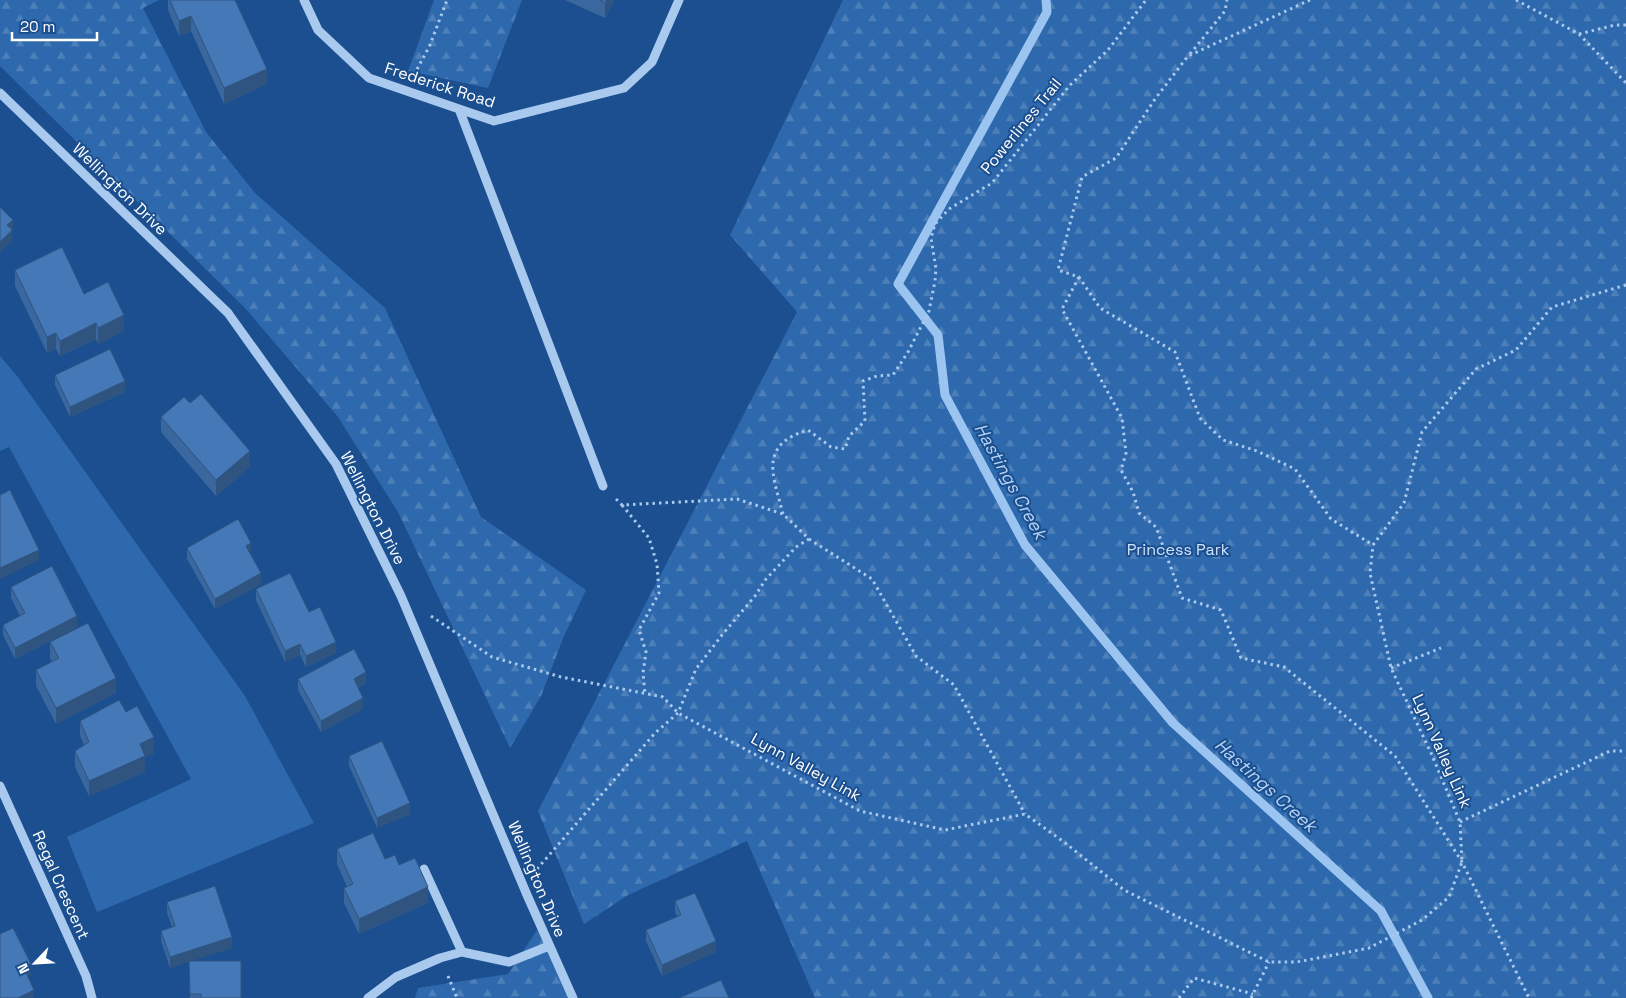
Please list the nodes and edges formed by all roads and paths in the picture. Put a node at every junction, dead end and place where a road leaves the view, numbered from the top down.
1 (304, 0) edge
2 (447, 0) edge
3 (679, 0) edge
4 (1146, 0) edge
5 (1227, 0) edge
6 (1310, 0) edge
7 (1516, 0) edge
8 (1626, 25) edge
9 (1579, 34) junction
10 (1188, 56) junction
11 (1626, 83) edge
12 (405, 90) junction
13 (0, 93) edge
14 (459, 108) junction
15 (1079, 277) junction
16 (1626, 285) edge
17 (603, 486) joint
18 (622, 505) junction
19 (783, 514) junction
20 (809, 539) junction
21 (1373, 545) junction
22 (401, 596) junction
23 (1441, 648) dead end
24 (1391, 668) junction
25 (645, 694) junction
26 (678, 713) junction
27 (1626, 751) edge
28 (0, 786) edge
29 (1025, 814) junction
30 (1460, 822) junction
31 (1462, 862) junction
32 (424, 869) dead end
33 (526, 895) junction
34 (549, 946) junction
35 (462, 952) junction
36 (440, 958) junction
37 (1269, 962) junction
38 (1253, 994) junction
39 (92, 998) edge
40 (368, 998) edge
41 (457, 998) edge
42 (573, 998) edge
43 (1179, 998) edge
44 (1251, 998) edge
45 (1529, 998) edge

1 - 12 street, Frederick Road
2 - 12 path
3 - 14 street, Frederick Road
4 - 19 path, Powerlines Trail
5 - 10 path
6 - 10 path
7 - 9 path
8 - 9 path
9 - 11 path
10 - 15 path
12 - 14 street, Frederick Road
13 - 22 street, Wellington Drive
14 - 17 street
15 - 21 path
15 - 31 path
16 - 21 path
17 - 18 path
18 - 19 path
18 - 25 path
19 - 20 path
20 - 26 path
20 - 29 path
21 - 24 path, Lynn Valley Link
22 - 25 path, Lynn Valley Link
22 - 33 street, Wellington Drive
23 - 24 path
24 - 30 path, Lynn Valley Link
25 - 26 path, Lynn Valley Link
26 - 29 path, Lynn Valley Link
26 - 33 path
27 - 30 path
28 - 39 street, Regal Crescent
29 - 37 path, Lynn Valley Link
30 - 31 path, Lynn Valley Link
31 - 37 path, Lynn Valley Link
31 - 45 path
32 - 35 street
33 - 34 street, Wellington Drive
34 - 35 street
34 - 42 street, Wellington Drive
35 - 36 street
36 - 40 street
36 - 41 path
37 - 38 path
38 - 43 path
38 - 44 path

